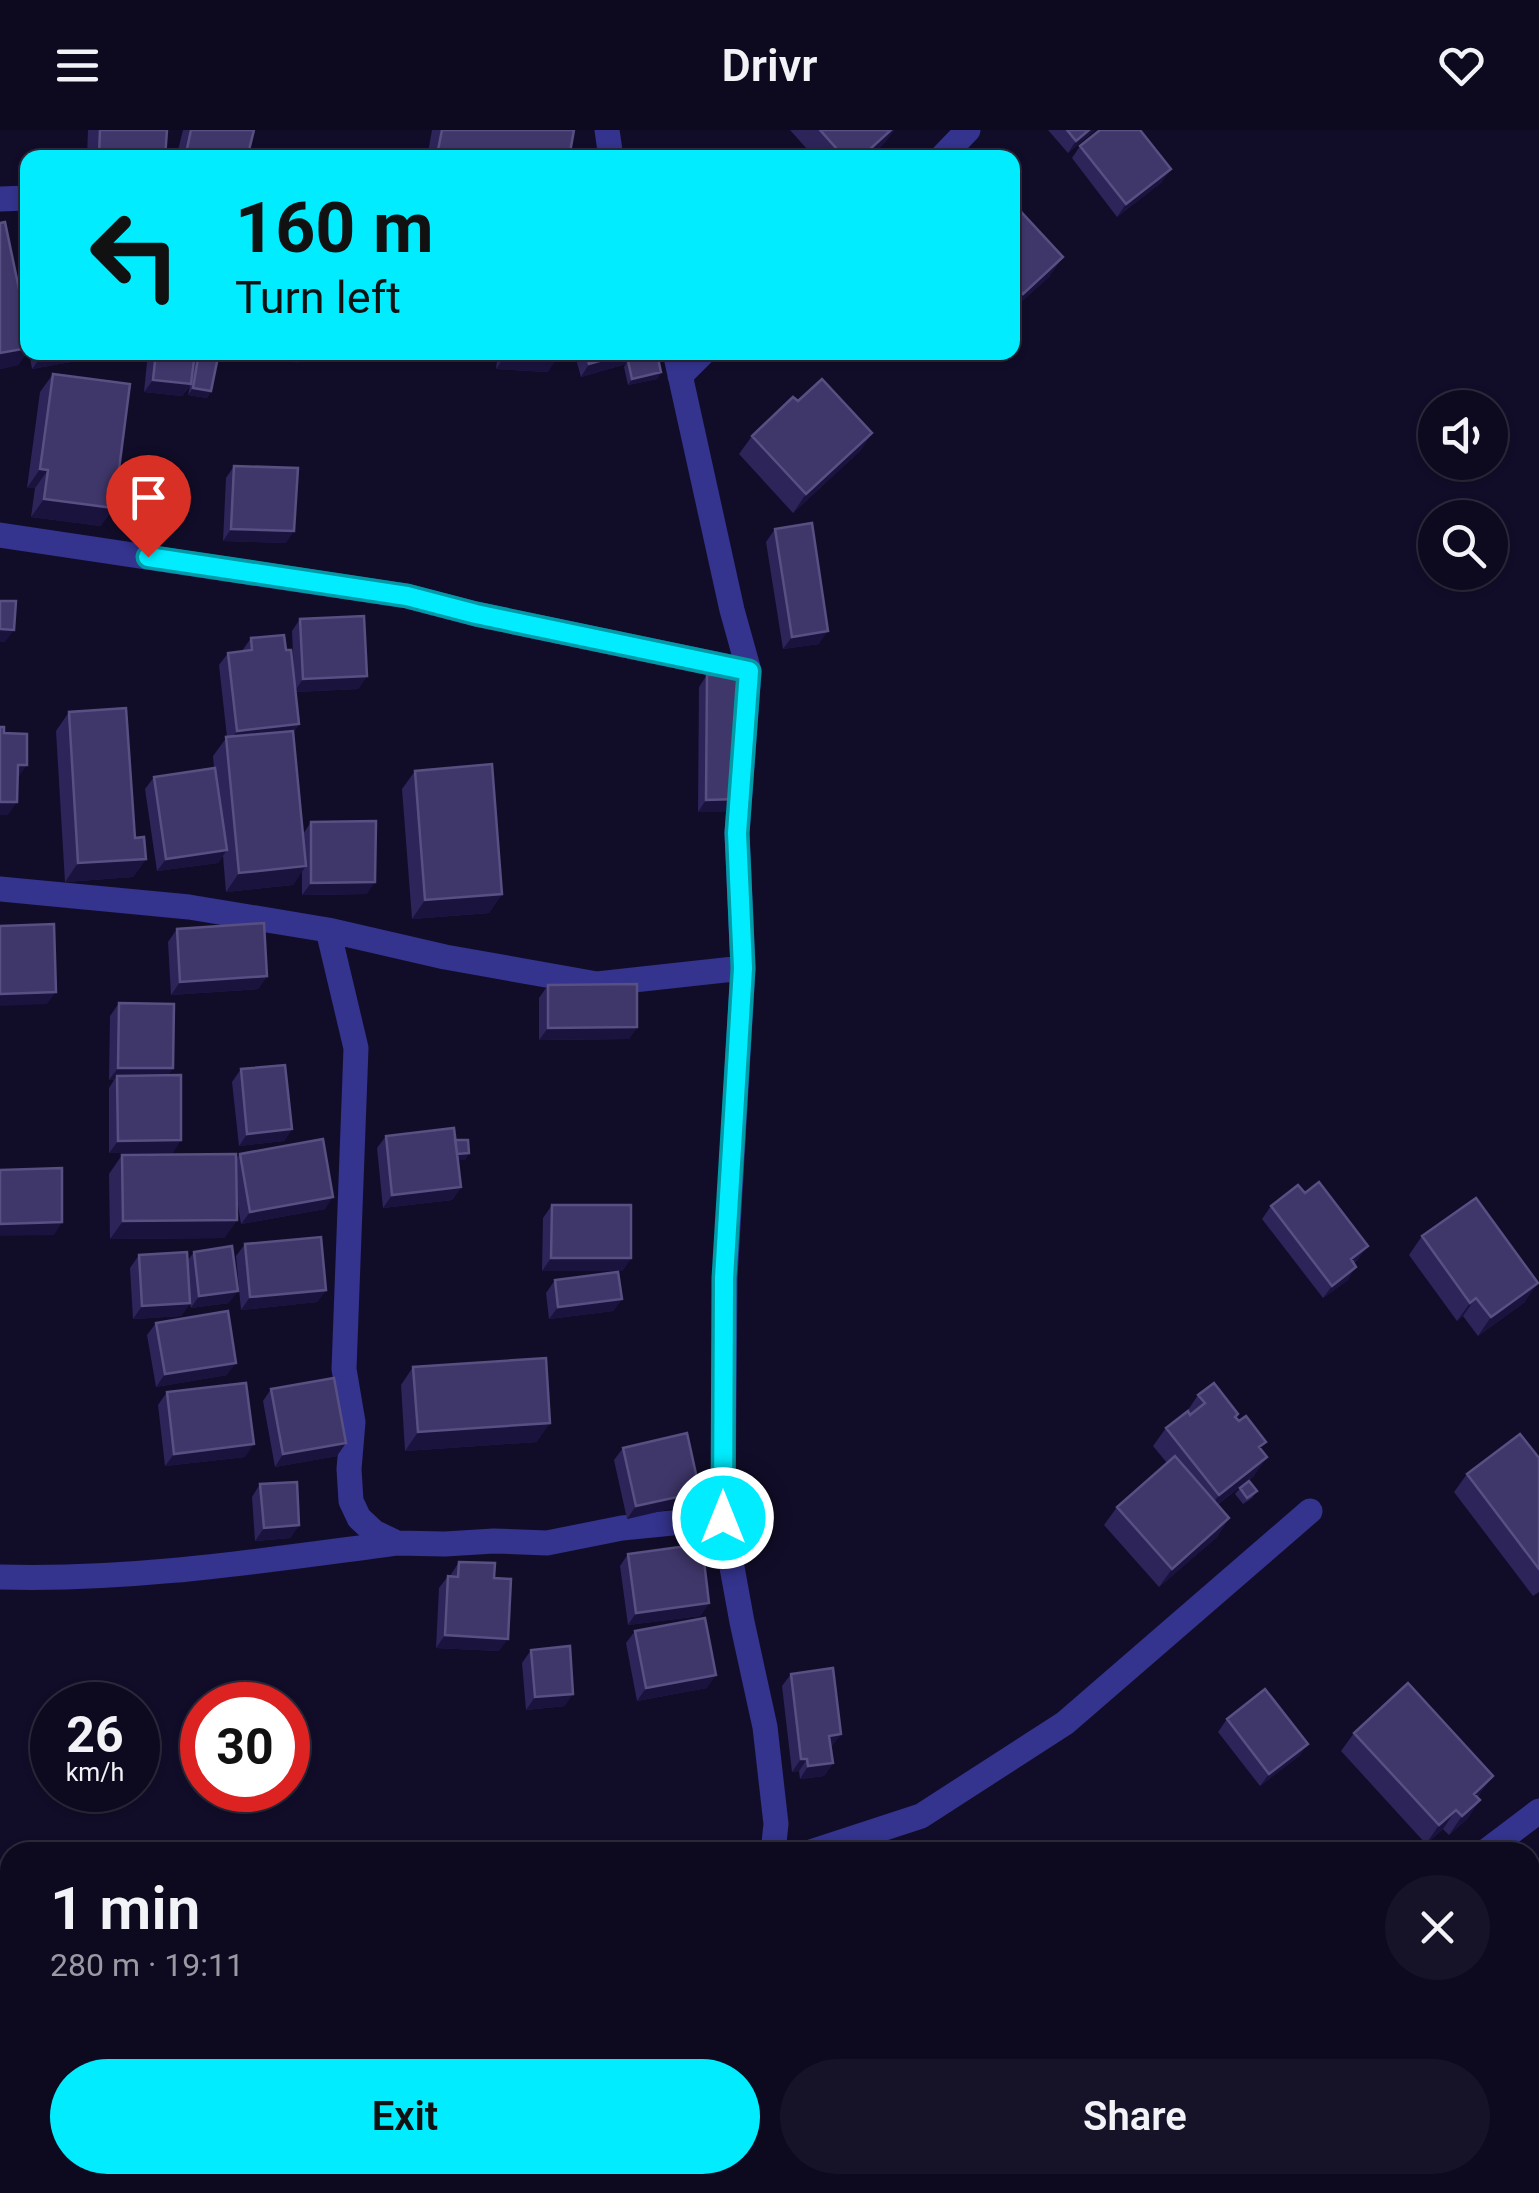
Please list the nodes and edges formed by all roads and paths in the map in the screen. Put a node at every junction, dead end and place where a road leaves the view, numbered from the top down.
1 (968, 130) edge
2 (949, 150) edge
3 (677, 364) edge
4 (0, 535) edge
5 (749, 671) junction
6 (0, 888) edge
7 (328, 930) junction
8 (743, 968) junction
9 (1310, 1511) dead end
10 (723, 1518) junction
11 (397, 1543) junction
12 (0, 1577) edge
13 (1539, 1812) edge
14 (775, 1842) edge
15 (842, 1842) edge
16 (1498, 1842) edge

1 - 2 street
3 - 5 street
4 - 5 street
5 - 8 street
6 - 7 street
7 - 8 street
7 - 11 street
8 - 10 street
9 - 15 street
10 - 11 street
10 - 14 street
11 - 12 street
13 - 16 street

